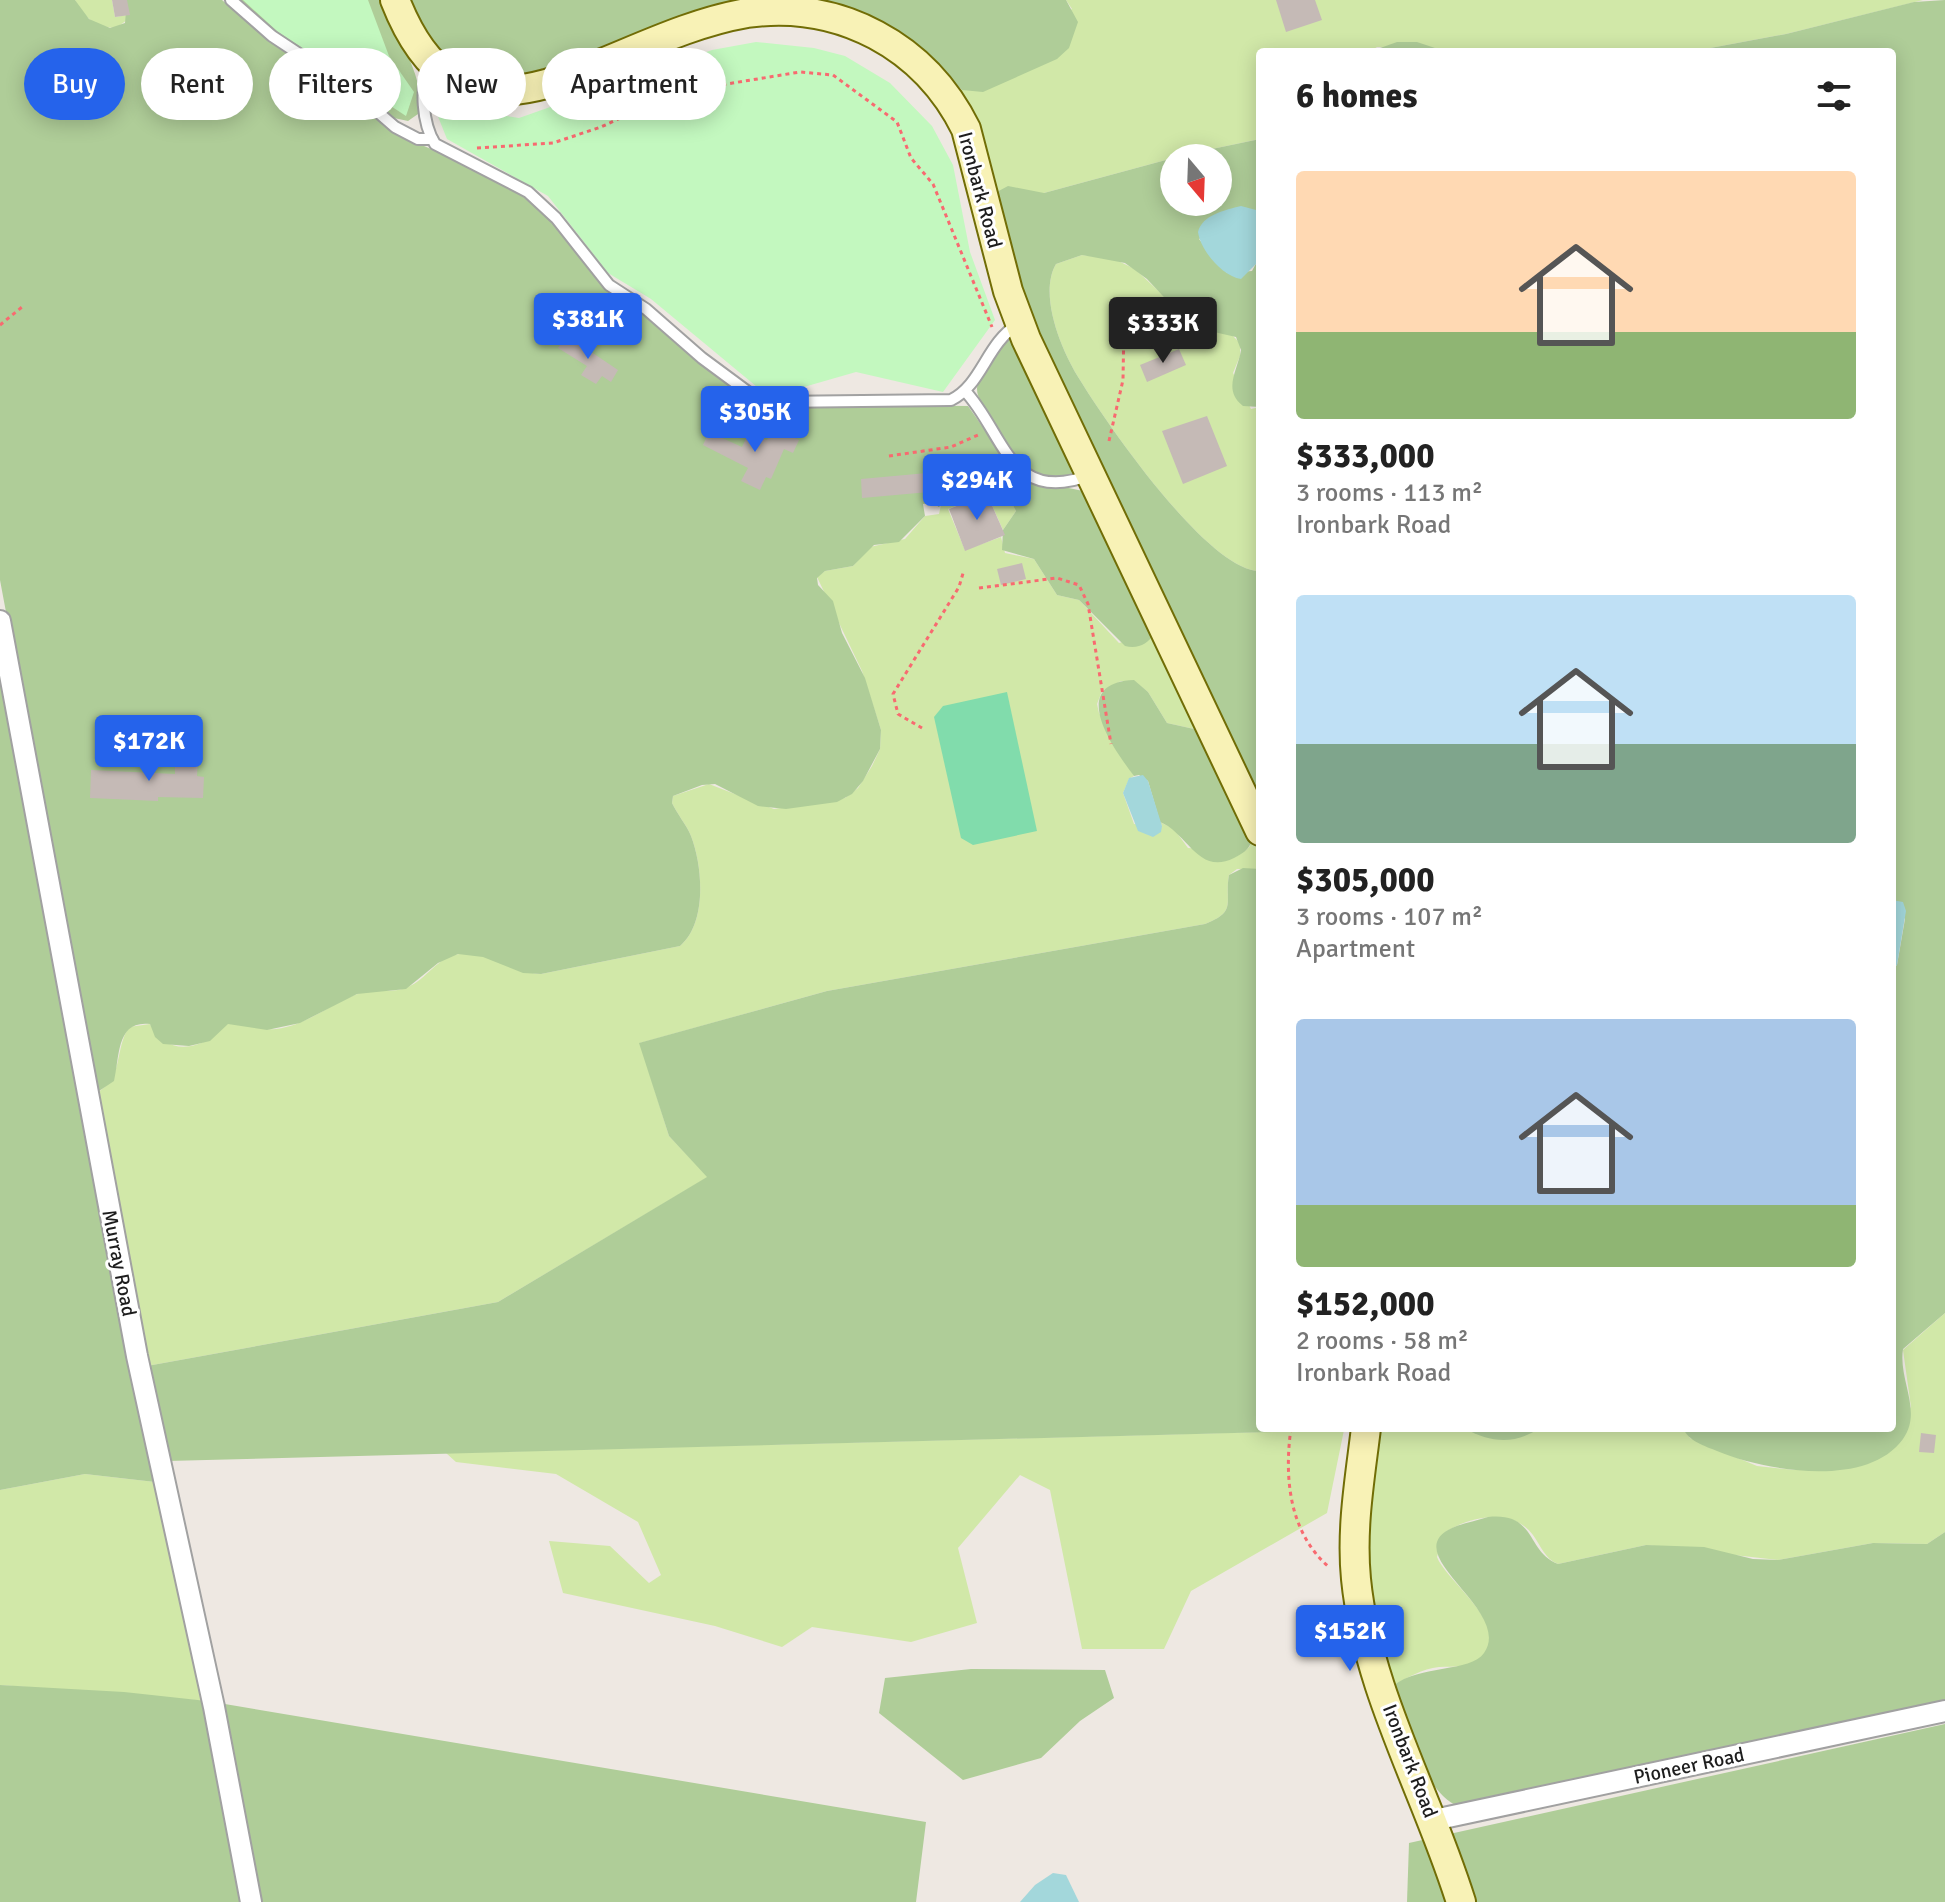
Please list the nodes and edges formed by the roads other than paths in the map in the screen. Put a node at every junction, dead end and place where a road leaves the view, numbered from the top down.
1 (231, 0) edge
2 (395, 0) edge
3 (418, 48) edge
4 (526, 89) edge
5 (427, 120) edge
6 (432, 139) junction
7 (1009, 330) junction
8 (965, 391) junction
9 (1092, 474) junction
10 (0, 621) edge
11 (1256, 822) edge
12 (1366, 1432) edge
13 (1945, 1711) edge
14 (1434, 1820) junction
15 (251, 1902) edge
16 (1461, 1902) edge

1 - 6 lane
2 - 3 street, Ironbark Road
4 - 7 street, Ironbark Road
5 - 6 lane
6 - 8 lane
7 - 8 lane
7 - 9 street, Ironbark Road
8 - 9 lane
9 - 11 street, Ironbark Road
10 - 15 street, Murray Road
12 - 14 street, Ironbark Road
13 - 14 street, Pioneer Road
14 - 16 street, Ironbark Road

